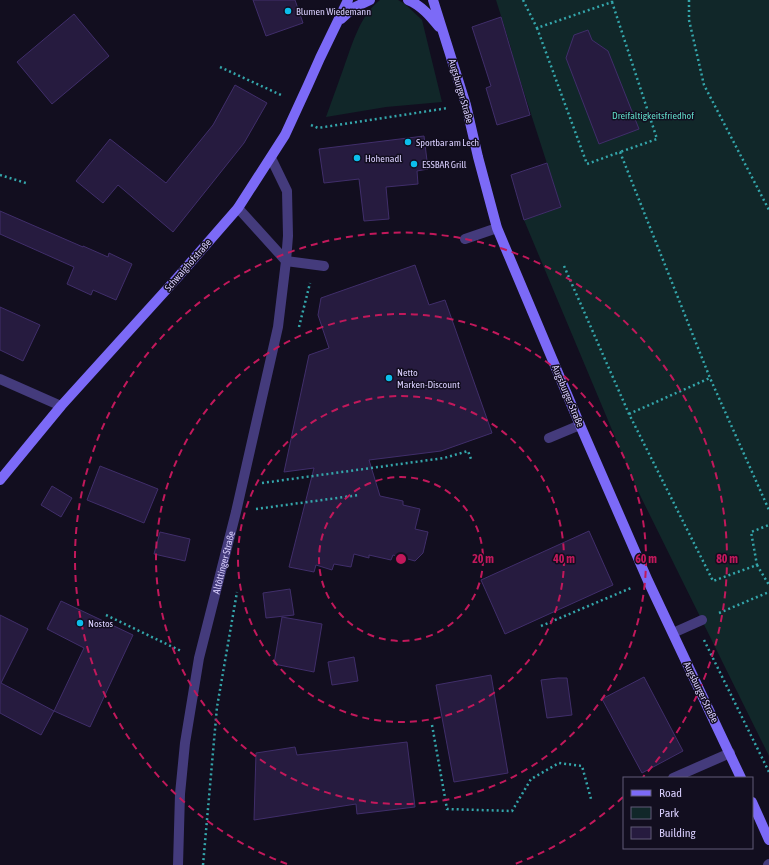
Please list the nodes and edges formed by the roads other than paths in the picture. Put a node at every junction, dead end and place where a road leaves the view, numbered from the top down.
1 (348, 0) edge
2 (370, 0) edge
3 (408, 0) edge
4 (433, 0) edge
5 (337, 23) junction
6 (443, 31) junction
7 (271, 158) junction
8 (238, 208) junction
9 (498, 228) junction
10 (465, 239) dead end
11 (286, 261) junction
12 (319, 266) road end
13 (0, 379) edge
14 (61, 406) junction
15 (580, 425) junction
16 (549, 438) dead end
17 (0, 480) edge
18 (698, 621) road end
19 (673, 633) junction
20 (730, 753) junction
21 (675, 777) edge
22 (741, 777) edge
23 (753, 804) edge
24 (769, 840) edge
25 (178, 865) edge

1 - 5 street, Schwaighofstraße
2 - 5 street, Schwaighofstraße
3 - 6 street
4 - 6 street, Augsburger Straße
5 - 7 street, Schwaighofstraße
6 - 9 street, Augsburger Straße
7 - 8 street, Schwaighofstraße
7 - 11 street, Altöttinger Straße
8 - 11 street
8 - 14 street, Schwaighofstraße
9 - 10 street
9 - 15 street, Augsburger Straße
11 - 12 street
11 - 25 street, Altöttinger Straße
13 - 14 street
14 - 17 street, Schwaighofstraße
15 - 16 street
15 - 19 street, Augsburger Straße
18 - 19 street
19 - 20 street, Augsburger Straße
20 - 21 street
20 - 22 street, Augsburger Straße
23 - 24 street

